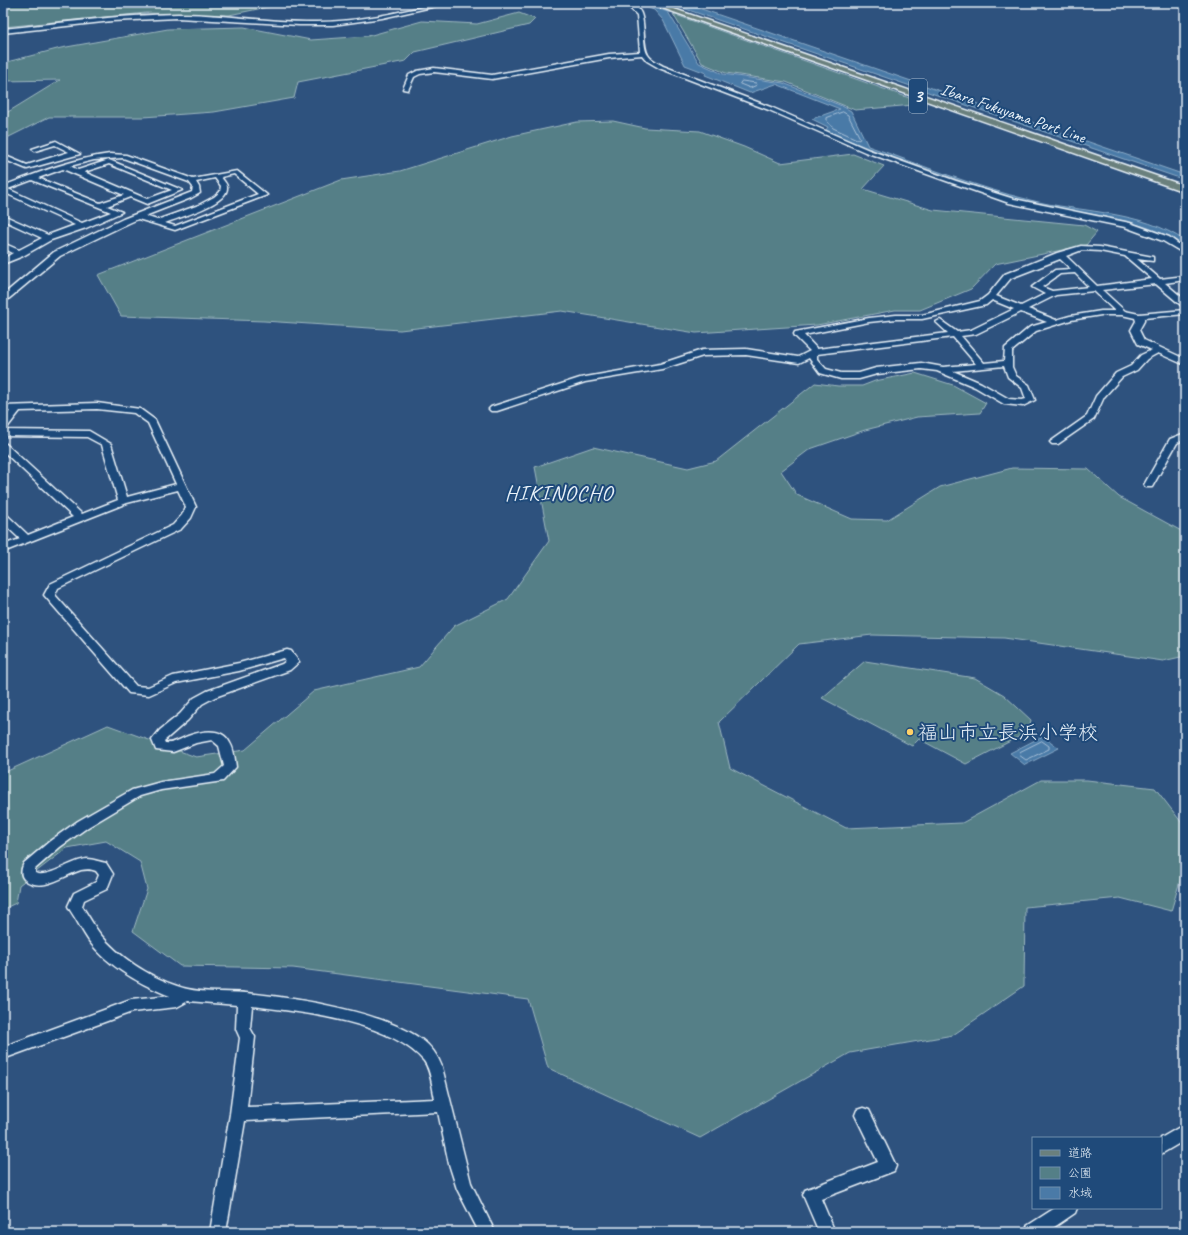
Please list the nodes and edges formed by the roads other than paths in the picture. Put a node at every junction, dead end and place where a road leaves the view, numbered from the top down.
1 (447, 3) edge
2 (628, 3) edge
3 (651, 3) edge
4 (659, 3) edge
5 (3, 31) edge
6 (643, 53) junction
7 (406, 89) dead end
8 (35, 149) dead end
9 (73, 153) junction
10 (3, 157) edge
11 (89, 159) junction
12 (65, 167) junction
13 (78, 172) junction
14 (173, 174) junction
15 (216, 176) junction
16 (33, 178) junction
17 (156, 181) junction
18 (192, 181) junction
19 (1185, 185) edge
20 (3, 189) edge
21 (1185, 189) edge
22 (129, 195) junction
23 (100, 206) junction
24 (3, 217) edge
25 (139, 217) junction
26 (159, 222) junction
27 (82, 226) junction
28 (48, 238) junction
29 (3, 245) edge
30 (1185, 252) edge
31 (20, 254) junction
32 (1127, 254) junction
33 (1060, 255) junction
34 (1150, 259) dead end
35 (3, 262) edge
36 (1078, 271) junction
37 (1185, 278) edge
38 (1159, 281) junction
39 (1096, 288) junction
40 (1052, 294) junction
41 (992, 297) junction
42 (3, 299) edge
43 (1185, 304) edge
44 (1022, 308) junction
45 (1185, 312) edge
46 (1122, 313) junction
47 (1139, 318) junction
48 (1185, 318) edge
49 (940, 322) dead end
50 (1054, 322) junction
51 (957, 336) junction
52 (1158, 350) junction
53 (814, 352) junction
54 (1185, 362) edge
55 (1008, 363) junction
56 (982, 366) junction
57 (942, 370) junction
58 (3, 409) edge
59 (17, 409) junction
60 (494, 409) dead end
61 (3, 427) edge
62 (3, 432) edge
63 (1185, 436) edge
64 (1055, 442) dead end
65 (3, 446) edge
66 (1149, 485) dead end
67 (181, 486) junction
68 (123, 500) junction
69 (3, 517) edge
70 (80, 518) junction
71 (26, 539) junction
72 (3, 549) edge
73 (186, 994) junction
74 (245, 1000) junction
75 (3, 1053) edge
76 (444, 1106) junction
77 (238, 1114) junction
78 (863, 1115) dead end
79 (1185, 1131) edge
80 (1162, 1146) edge
81 (1068, 1209) edge
82 (218, 1232) edge
83 (487, 1232) edge
84 (827, 1232) edge
85 (1033, 1232) edge

1 - 5 street
2 - 6 street
3 - 21 main road, Ibara Fukuyama Port Line / 3
4 - 19 main road, Ibara Fukuyama Port Line / 3
6 - 7 street
6 - 30 street
8 - 9 street
9 - 10 street
9 - 11 street
11 - 12 street
11 - 14 street
12 - 13 street
12 - 16 street
13 - 17 street
13 - 22 street
14 - 17 street
14 - 18 street
15 - 18 street
15 - 26 street
15 - 26 street
16 - 20 street
16 - 23 street
17 - 22 street
18 - 25 street
20 - 27 street
22 - 23 street
23 - 27 street
24 - 28 street
25 - 26 street
25 - 42 street
27 - 28 street
28 - 31 street
29 - 31 street
31 - 35 street
32 - 33 street
32 - 34 street
32 - 38 street
33 - 36 street
33 - 41 street
36 - 39 street
36 - 40 street
37 - 38 street
38 - 39 street
38 - 43 street
39 - 40 street
39 - 46 street
40 - 44 street
41 - 44 street
41 - 53 street
44 - 50 street
44 - 51 street
45 - 47 street
46 - 47 street
46 - 50 street
47 - 48 street
47 - 52 street
49 - 51 street
50 - 55 street
51 - 53 street
51 - 56 street
52 - 54 street
52 - 64 street
53 - 57 street
53 - 60 street
55 - 56 street
55 - 57 street
56 - 57 street
58 - 59 street
59 - 61 street
59 - 67 street
62 - 68 street
63 - 66 street
65 - 70 street
67 - 68 street
67 - 73 street
68 - 70 street
69 - 71 street
70 - 71 street
71 - 72 street
73 - 74 street
73 - 75 street
74 - 76 street
74 - 77 street
76 - 77 street
76 - 83 street
77 - 82 street
78 - 84 street
79 - 80 street
81 - 85 street

